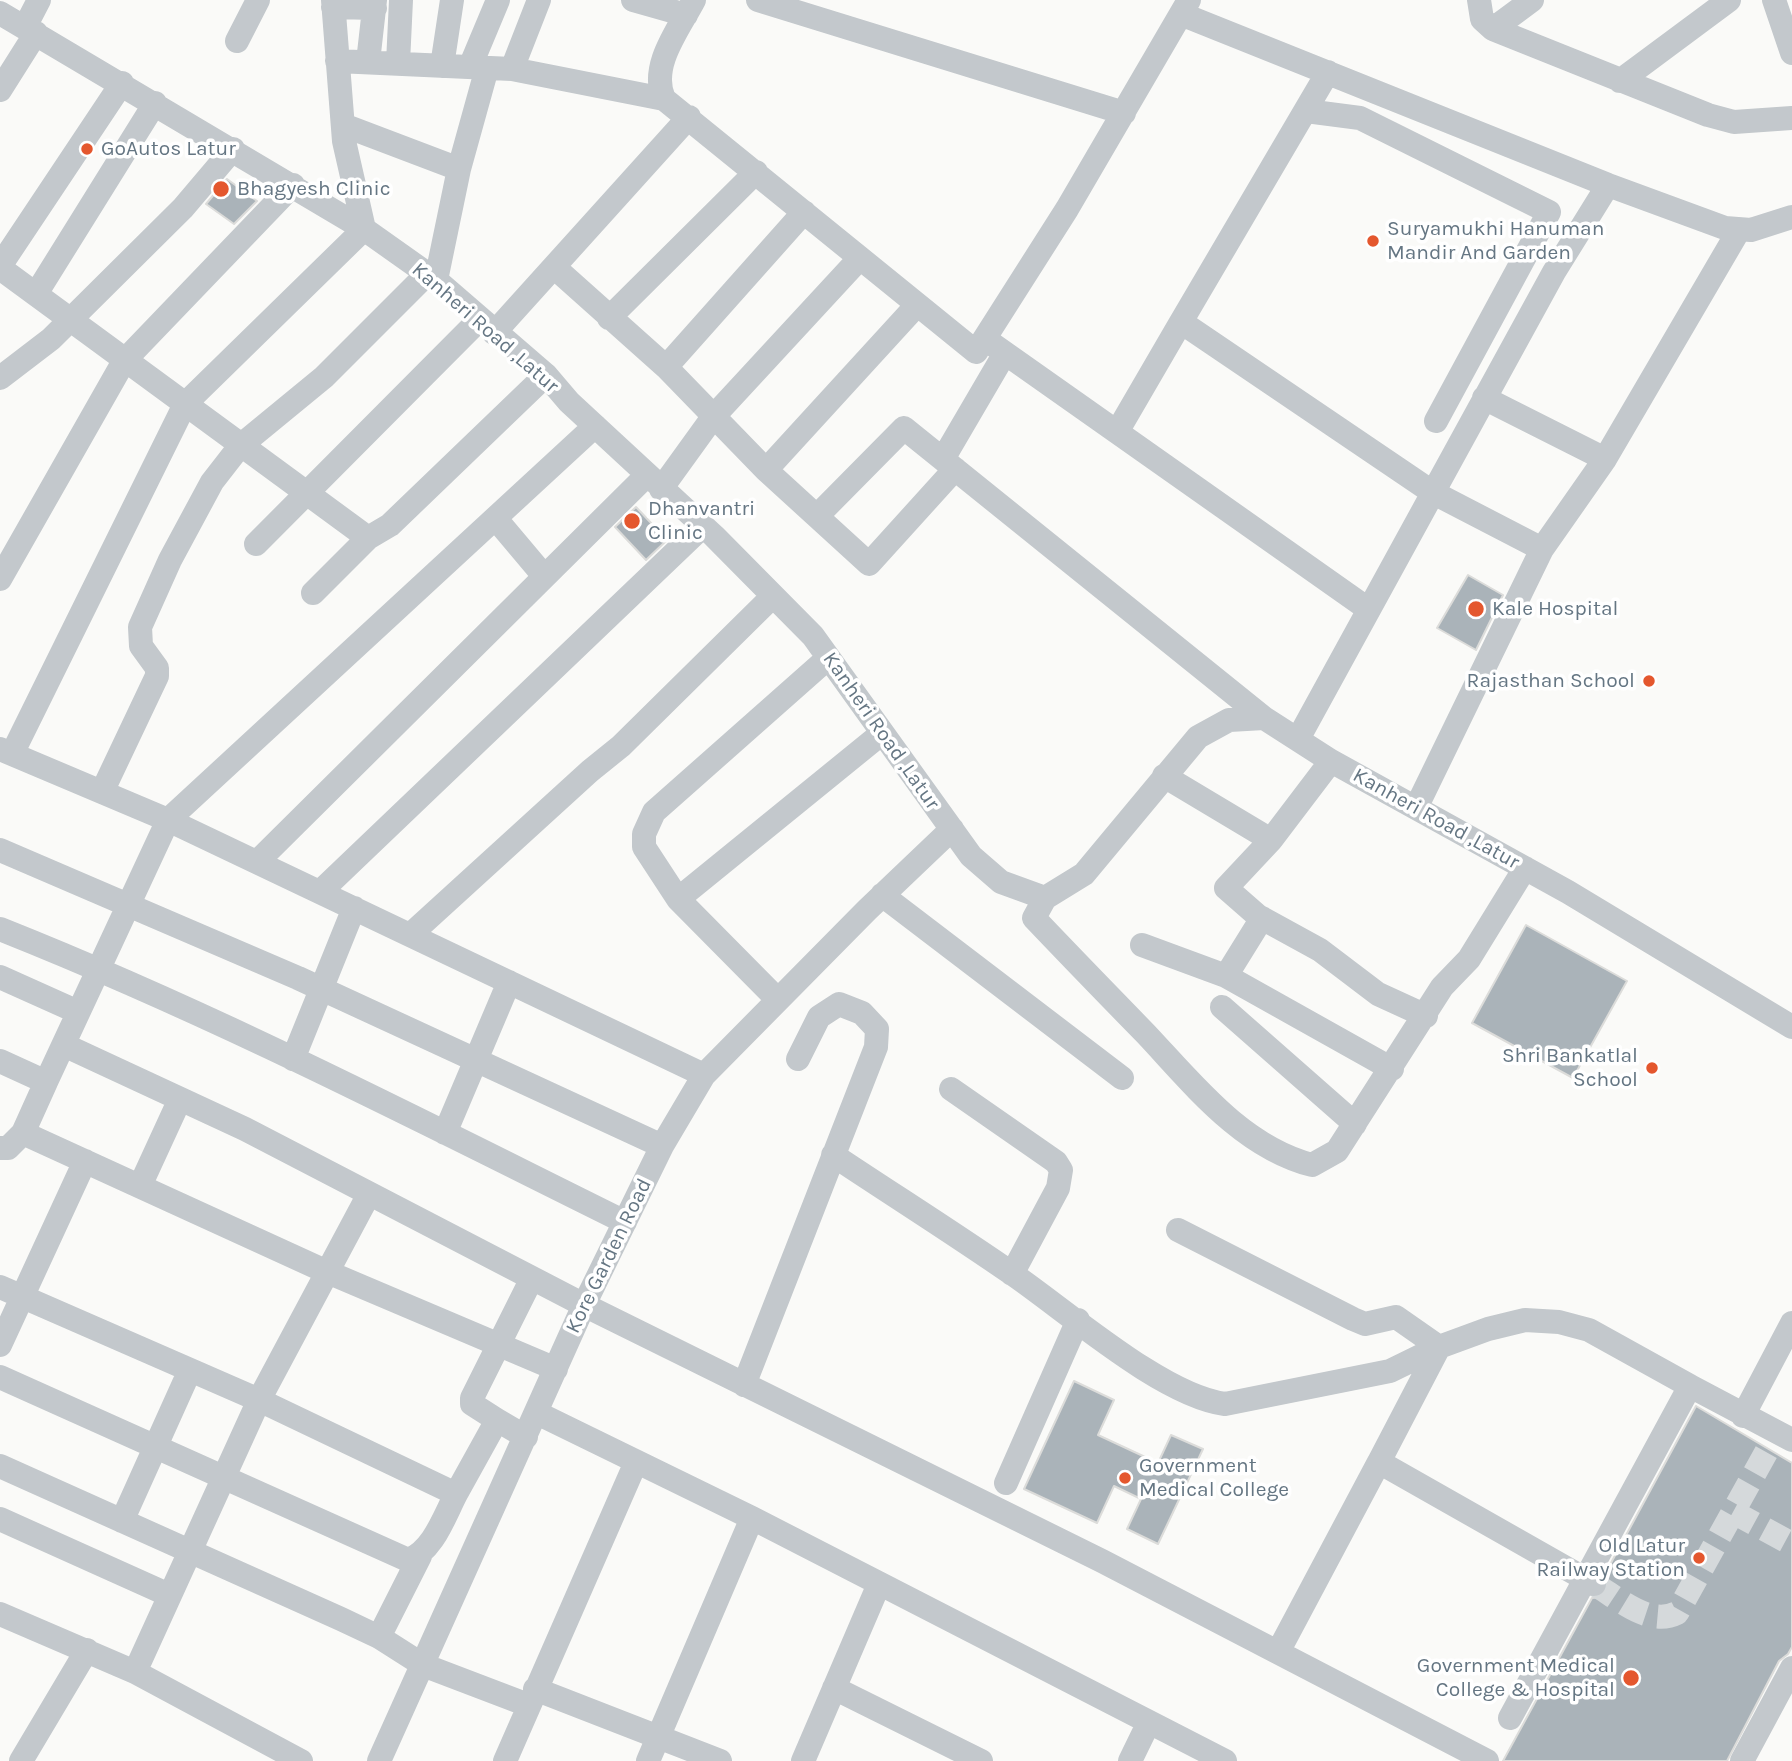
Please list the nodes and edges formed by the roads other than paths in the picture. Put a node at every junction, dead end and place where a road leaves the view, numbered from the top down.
1 (39, 0) edge
2 (258, 0) edge
3 (401, 0) edge
4 (452, 0) edge
5 (498, 0) edge
6 (539, 0) edge
7 (758, 0) edge
8 (1479, 0) edge
9 (1532, 0) edge
10 (1729, 0) edge
11 (1774, 0) edge
12 (638, 1) edge
13 (333, 4) edge
14 (375, 4) edge
15 (1185, 7) edge
16 (690, 8) edge
17 (0, 13) edge
18 (1493, 29) junction
19 (31, 30) junction
20 (237, 41) dead end
21 (1792, 53) edge
22 (337, 61) junction
23 (368, 62) junction
24 (398, 63) junction
25 (442, 66) junction
26 (490, 68) junction
27 (1328, 72) junction
28 (1620, 81) junction
29 (122, 83) junction
30 (0, 90) edge
31 (664, 99) junction
32 (155, 103) junction
33 (1306, 111) junction
34 (1124, 113) junction
35 (689, 117) junction
36 (1792, 118) edge
37 (342, 125) junction
38 (233, 149) junction
39 (460, 169) junction
40 (756, 172) junction
41 (1608, 184) junction
42 (293, 185) junction
43 (804, 212) junction
44 (1792, 217) edge
45 (364, 229) junction
46 (1739, 230) junction
47 (860, 258) junction
48 (0, 267) edge
49 (554, 267) junction
50 (432, 277) junction
51 (36, 294) junction
52 (917, 305) junction
53 (70, 318) junction
54 (609, 318) junction
55 (1181, 322) junction
56 (486, 326) junction
57 (985, 339) junction
58 (1006, 353) junction
59 (124, 361) junction
60 (666, 368) junction
61 (546, 375) junction
62 (0, 378) edge
63 (1484, 398) junction
64 (185, 404) junction
65 (713, 417) junction
66 (1436, 421) dead end
67 (595, 426) junction
68 (1117, 432) junction
69 (240, 446) junction
70 (1605, 459) junction
71 (949, 464) junction
72 (766, 470) junction
73 (654, 482) junction
74 (304, 492) junction
75 (1432, 492) junction
76 (817, 516) junction
77 (496, 519) junction
78 (703, 526) junction
79 (368, 538) junction
80 (256, 544) dead end
81 (1542, 549) junction
82 (544, 576) junction
83 (0, 579) edge
84 (313, 593) dead end
85 (773, 596) junction
86 (1368, 609) junction
87 (828, 658) junction
88 (1264, 718) junction
89 (881, 734) junction
90 (1298, 739) junction
91 (6, 752) edge
92 (1331, 761) junction
93 (1164, 776) junction
94 (102, 792) junction
95 (1417, 806) junction
96 (168, 820) junction
97 (952, 829) junction
98 (1271, 839) junction
99 (0, 850) edge
100 (257, 862) junction
101 (1525, 868) junction
102 (320, 892) junction
103 (882, 895) junction
104 (1045, 898) junction
105 (678, 899) junction
106 (127, 905) junction
107 (354, 908) junction
108 (1262, 918) junction
109 (0, 929) edge
110 (410, 935) junction
111 (1142, 945) dead end
112 (99, 968) junction
113 (1226, 976) junction
114 (0, 977) edge
115 (509, 982) junction
116 (323, 989) junction
117 (778, 1000) junction
118 (1222, 1007) dead end
119 (78, 1012) junction
120 (1426, 1016) junction
121 (1792, 1027) edge
122 (64, 1045) junction
123 (293, 1059) junction
124 (798, 1059) dead end
125 (478, 1060) junction
126 (0, 1061) edge
127 (1392, 1069) junction
128 (704, 1075) junction
129 (1122, 1078) dead end
130 (46, 1082) junction
131 (951, 1089) dead end
132 (180, 1099) junction
133 (1355, 1124) junction
134 (23, 1133) junction
135 (445, 1133) junction
136 (662, 1146) junction
137 (0, 1148) edge
138 (833, 1155) junction
139 (85, 1161) junction
140 (140, 1186) junction
141 (369, 1194) junction
142 (625, 1222) junction
143 (1178, 1230) dead end
144 (325, 1271) junction
145 (1013, 1274) junction
146 (531, 1278) junction
147 (11, 1292) edge
148 (584, 1305) junction
149 (1078, 1320) junction
150 (1792, 1323) edge
151 (0, 1345) edge
152 (498, 1345) junction
153 (1439, 1347) junction
154 (556, 1369) junction
155 (190, 1370) junction
156 (0, 1377) edge
157 (744, 1385) junction
158 (1690, 1385) junction
159 (259, 1400) junction
160 (537, 1413) junction
161 (1743, 1416) junction
162 (497, 1420) junction
163 (526, 1437) junction
164 (1779, 1440) edge
165 (156, 1446) junction
166 (636, 1462) junction
167 (1379, 1462) junction
168 (0, 1466) edge
169 (223, 1477) junction
170 (1006, 1483) dead end
171 (456, 1494) junction
172 (752, 1518) junction
173 (0, 1519) edge
174 (122, 1521) junction
175 (188, 1550) junction
176 (420, 1556) junction
177 (1590, 1581) junction
178 (880, 1584) junction
179 (169, 1595) junction
180 (0, 1614) edge
181 (379, 1637) junction
182 (87, 1650) junction
183 (1278, 1652) junction
184 (423, 1665) junction
185 (1792, 1668) edge
186 (135, 1672) junction
187 (834, 1688) junction
188 (532, 1697) junction
189 (1510, 1718) dead end
190 (1149, 1724) junction
191 (659, 1735) junction
192 (810, 1759) edge
193 (1220, 1760) edge
194 (21, 1761) edge
195 (302, 1761) edge
196 (379, 1761) edge
197 (505, 1761) edge
198 (648, 1761) edge
199 (720, 1761) edge
200 (981, 1761) edge
201 (1130, 1761) edge
202 (1487, 1761) edge
203 (1742, 1761) edge

1 - 19 street
2 - 20 street
3 - 24 street
4 - 25 street
5 - 26 street
6 - 26 street
7 - 34 street
8 - 18 street
9 - 18 street
10 - 28 street
11 - 21 street
12 - 16 street
13 - 14 street
13 - 22 street
14 - 23 street
15 - 27 street
15 - 34 street
16 - 31 street
17 - 19 street, Kanheri Road ,Latur
18 - 28 street
19 - 29 street, Kanheri Road ,Latur
19 - 30 street
22 - 23 street
22 - 37 street
23 - 24 street
24 - 25 street
25 - 26 street
26 - 31 street
26 - 39 street
27 - 33 street
27 - 41 street
28 - 36 street
29 - 32 street, Kanheri Road ,Latur
29 - 48 street
31 - 35 street
32 - 38 street, Kanheri Road ,Latur
32 - 51 street
33 - 55 street
33 - 66 street
34 - 57 street
35 - 40 street
35 - 49 street
37 - 39 street
37 - 45 street
38 - 42 street, Kanheri Road ,Latur
38 - 53 street
39 - 50 street
40 - 43 street
40 - 54 street
41 - 46 street
41 - 63 street
42 - 45 street, Kanheri Road ,Latur
42 - 59 street
43 - 47 street
43 - 60 street
44 - 46 street
45 - 50 street, Kanheri Road ,Latur
45 - 64 street
46 - 70 street
47 - 52 street
47 - 65 street
48 - 51 street
49 - 54 street
49 - 56 street
50 - 56 street, Kanheri Road ,Latur
50 - 69 street
51 - 53 street
52 - 57 street
52 - 72 street
53 - 59 street
53 - 62 street
54 - 60 street
55 - 68 street
55 - 75 street
56 - 61 street, Kanheri Road ,Latur
56 - 74 street
57 - 58 street
58 - 68 street
58 - 71 street
59 - 64 street
59 - 83 street
60 - 65 street
61 - 67 street, Kanheri Road ,Latur
61 - 79 street
63 - 70 street
63 - 75 street
64 - 69 street
64 - 91 street
65 - 72 street
65 - 73 street
67 - 73 street, Kanheri Road ,Latur
67 - 77 street
68 - 86 street
69 - 74 street
69 - 94 street
70 - 81 street
71 - 76 street, Kanheri Road ,Latur
71 - 76 street
71 - 88 street, Kanheri Road ,Latur
72 - 76 street
73 - 78 street, Kanheri Road ,Latur
73 - 82 street
74 - 79 street
74 - 80 street
75 - 81 street
75 - 86 street
77 - 82 street
77 - 96 street
78 - 85 street, Kanheri Road ,Latur
78 - 102 street
79 - 84 street
81 - 95 street
82 - 100 street
85 - 87 street, Kanheri Road ,Latur
85 - 110 street
86 - 90 street
87 - 89 street, Kanheri Road ,Latur
87 - 105 street
88 - 90 street, Kanheri Road ,Latur
88 - 93 street
89 - 97 street, Kanheri Road ,Latur
89 - 105 street
90 - 92 street, Kanheri Road ,Latur
91 - 94 street
92 - 95 street, Kanheri Road ,Latur
92 - 98 street
93 - 98 street
93 - 104 street
94 - 96 street
95 - 101 street, Kanheri Road ,Latur
96 - 100 street
96 - 106 street
97 - 103 street, Kore Garden Road
97 - 104 street, Kanheri Road ,Latur
98 - 108 street
99 - 106 street
100 - 102 street
101 - 120 street
101 - 121 street, Kanheri Road ,Latur
102 - 107 street
103 - 117 street, Kore Garden Road
103 - 129 street
104 - 133 street
105 - 117 street
106 - 112 street
106 - 116 street
107 - 110 street
107 - 116 street
108 - 113 street
108 - 120 street
109 - 112 street
110 - 115 street
111 - 113 street
112 - 119 street
112 - 123 street
113 - 127 street
114 - 119 street
115 - 125 street
115 - 128 street
116 - 123 street
116 - 125 street
117 - 128 street, Kore Garden Road
118 - 133 street
119 - 122 street
120 - 127 street
122 - 130 street
122 - 132 street
123 - 135 street
124 - 138 street
125 - 135 street
125 - 136 street
126 - 130 street
127 - 133 street
128 - 136 street, Kore Garden Road
130 - 134 street
131 - 145 street
132 - 140 street
132 - 141 street
134 - 137 street
134 - 139 street
135 - 142 street
136 - 142 street, Kore Garden Road
138 - 145 street
138 - 157 street
139 - 140 street
139 - 147 street
140 - 144 street
141 - 144 street
141 - 146 street
142 - 148 street, Kore Garden Road
143 - 153 street
144 - 152 street
144 - 159 street
145 - 149 street
146 - 148 street
146 - 152 street
147 - 151 street
147 - 155 street
148 - 154 street, Kore Garden Road
148 - 157 street
149 - 153 street
149 - 170 street
150 - 161 street
152 - 154 street
152 - 162 street
153 - 158 street
153 - 167 street
154 - 160 street, Kore Garden Road
155 - 159 street
155 - 165 street
156 - 165 street
157 - 183 street
158 - 161 street
158 - 177 street
159 - 169 street
159 - 171 street
160 - 163 street, Kore Garden Road
160 - 166 street
161 - 164 street
162 - 163 street
162 - 171 street
163 - 184 street, Kore Garden Road
165 - 169 street
165 - 174 street
166 - 172 street
166 - 188 street
167 - 177 street
167 - 183 street
168 - 174 street
169 - 175 street
169 - 176 street
171 - 176 street
172 - 178 street
172 - 191 street
173 - 179 street
174 - 175 street
175 - 179 street
175 - 181 street
176 - 181 street
177 - 189 street
178 - 187 street
178 - 190 street
179 - 186 street
180 - 182 street
181 - 184 street
182 - 186 street
182 - 194 street
183 - 202 street
184 - 188 street
184 - 196 street, Kore Garden Road
185 - 203 street
186 - 195 street
187 - 192 street
187 - 200 street
188 - 191 street
188 - 197 street
190 - 193 street
190 - 201 street
191 - 198 street
191 - 199 street

